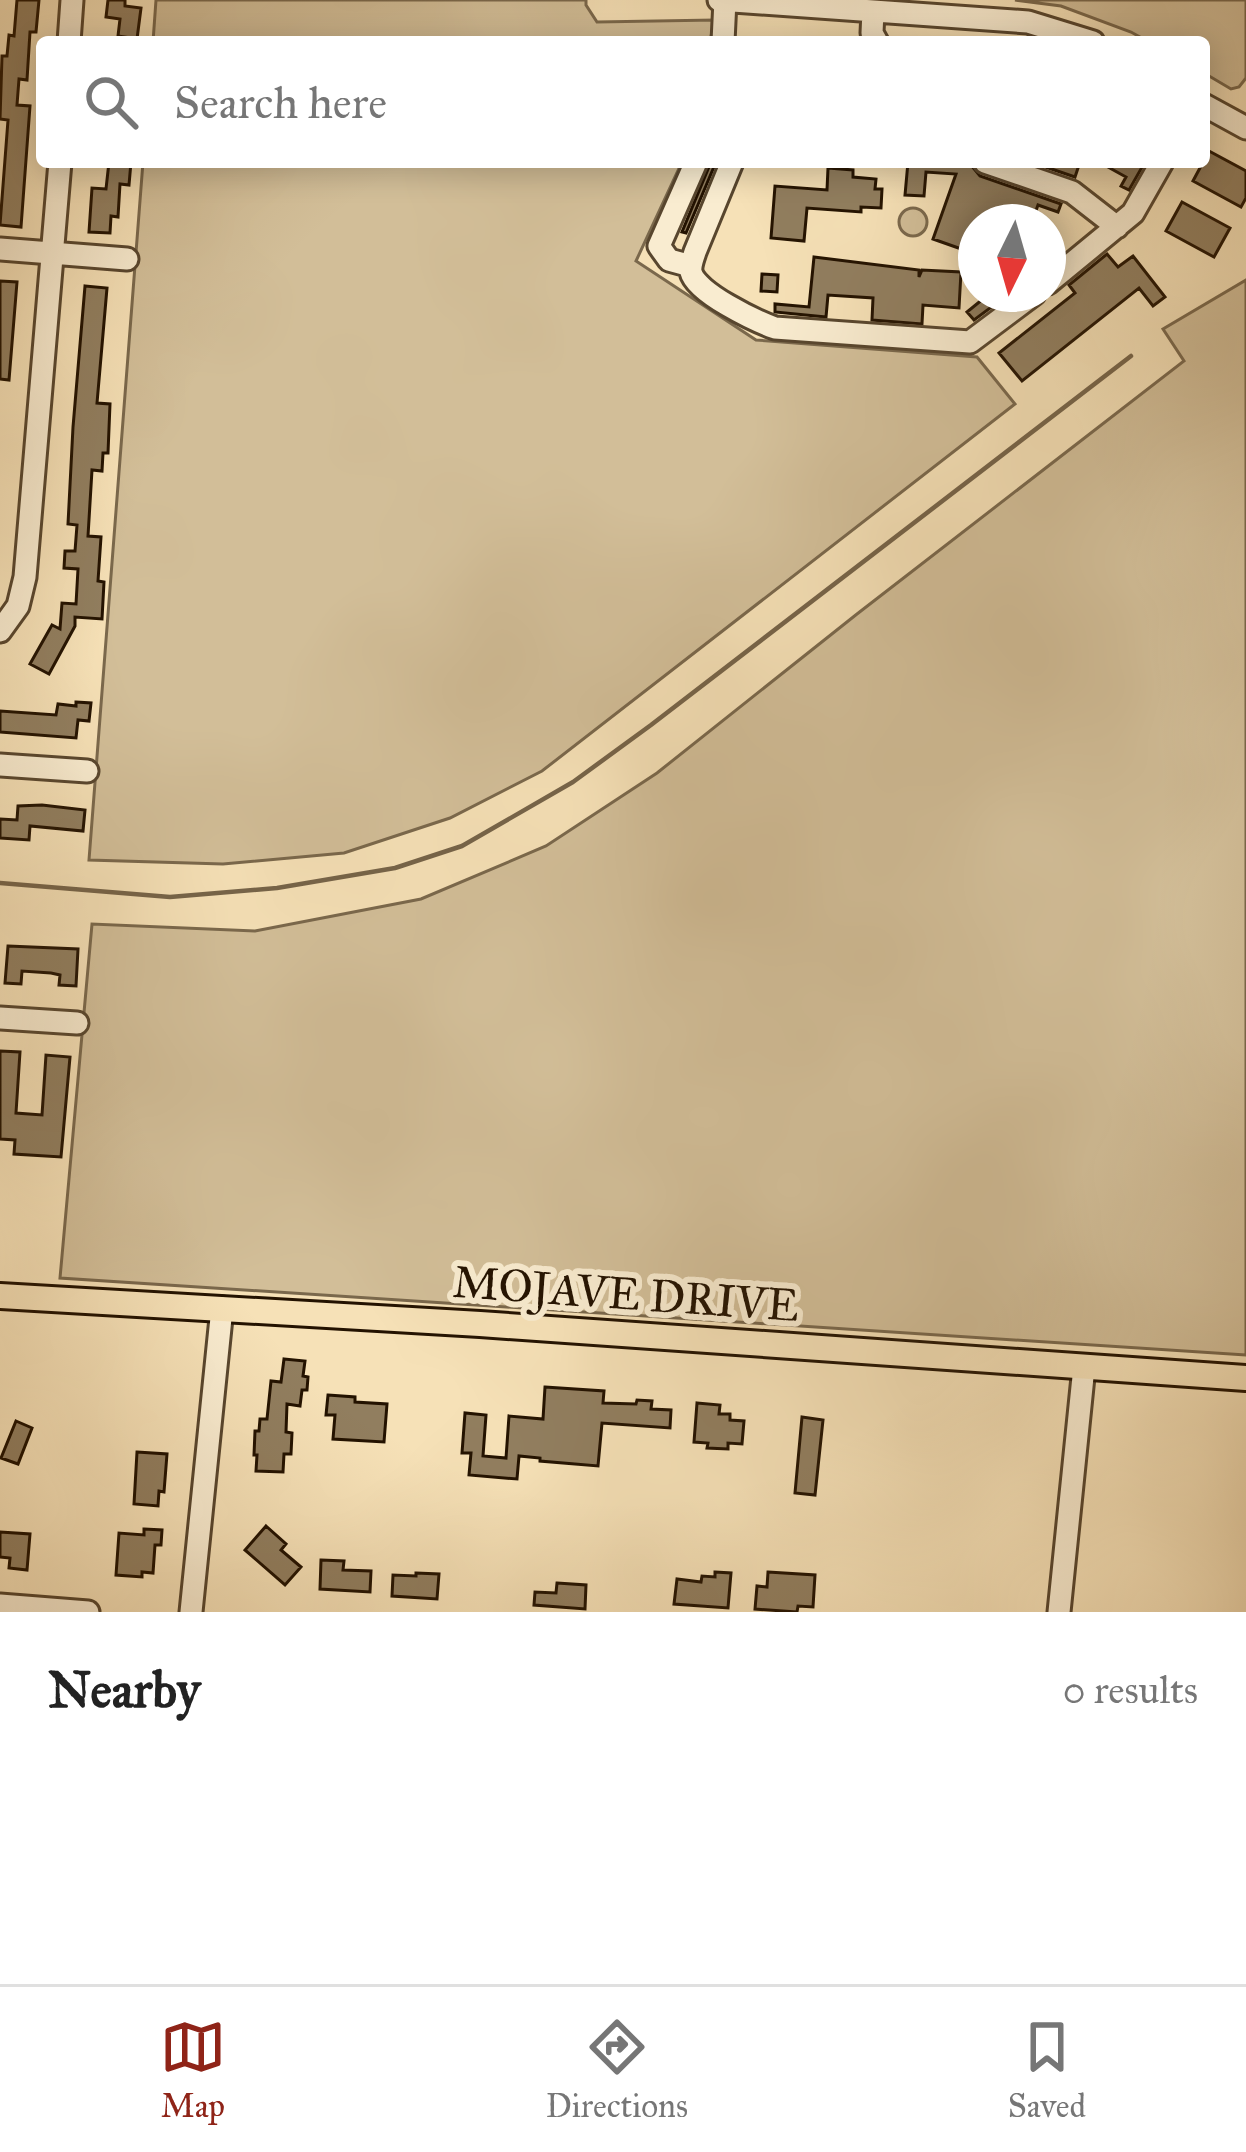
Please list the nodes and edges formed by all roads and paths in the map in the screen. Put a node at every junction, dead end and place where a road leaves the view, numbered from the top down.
1 (72, 0) edge
2 (722, 0) edge
3 (744, 1) edge
4 (872, 32) edge
5 (69, 36) edge
6 (723, 36) edge
7 (1074, 36) edge
8 (1210, 107) edge
9 (1242, 117) edge
10 (60, 168) edge
11 (693, 168) edge
12 (730, 168) edge
13 (1002, 168) edge
14 (1159, 168) edge
15 (1118, 227) junction
16 (0, 249) edge
17 (53, 252) junction
18 (127, 259) dead end
19 (691, 266) junction
20 (1066, 269) edge
21 (1010, 312) edge
22 (0, 631) edge
23 (0, 765) edge
24 (87, 771) dead end
25 (0, 1018) edge
26 (77, 1023) dead end
27 (0, 1296) edge
28 (222, 1308) junction
29 (1084, 1367) junction
30 (1246, 1378) edge
31 (0, 1605) edge
32 (88, 1612) edge
33 (191, 1612) edge
34 (1059, 1612) edge

1 - 5 street
2 - 3 street
2 - 6 street
3 - 4 street
4 - 7 street
8 - 9 street
10 - 17 street
11 - 19 street
12 - 19 street
13 - 15 street
14 - 15 street
15 - 20 street
16 - 17 street
17 - 18 street
17 - 22 street
19 - 21 street
23 - 24 street
25 - 26 street
27 - 28 main road, MOJAVE DRIVE
28 - 29 main road, MOJAVE DRIVE
28 - 33 street
29 - 30 main road, MOJAVE DRIVE
29 - 34 street
31 - 32 street

